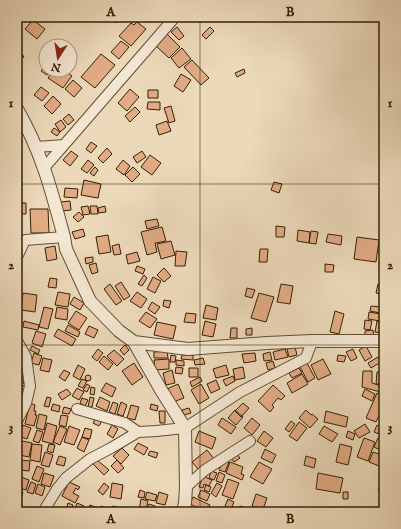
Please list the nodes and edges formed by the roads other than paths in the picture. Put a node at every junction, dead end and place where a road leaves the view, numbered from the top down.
1 (175, 17) edge
2 (17, 109) edge
3 (64, 145) junction
4 (36, 147) junction
5 (44, 168) junction
6 (64, 238) junction
7 (17, 257) edge
8 (17, 341) edge
9 (312, 341) junction
10 (384, 341) edge
11 (134, 342) junction
12 (77, 409) dead end
13 (17, 421) edge
14 (185, 428) junction
15 (138, 432) junction
16 (250, 441) dead end
17 (186, 487) junction
18 (43, 512) edge
19 (182, 512) edge

1 - 3 street
2 - 4 street
3 - 4 street
3 - 5 street
4 - 5 street
5 - 6 street
6 - 7 street
6 - 11 street
8 - 13 street
9 - 10 street
9 - 11 street
9 - 14 street
11 - 14 street
12 - 15 street
14 - 15 street
14 - 17 street
15 - 18 street
16 - 17 street
17 - 19 street

